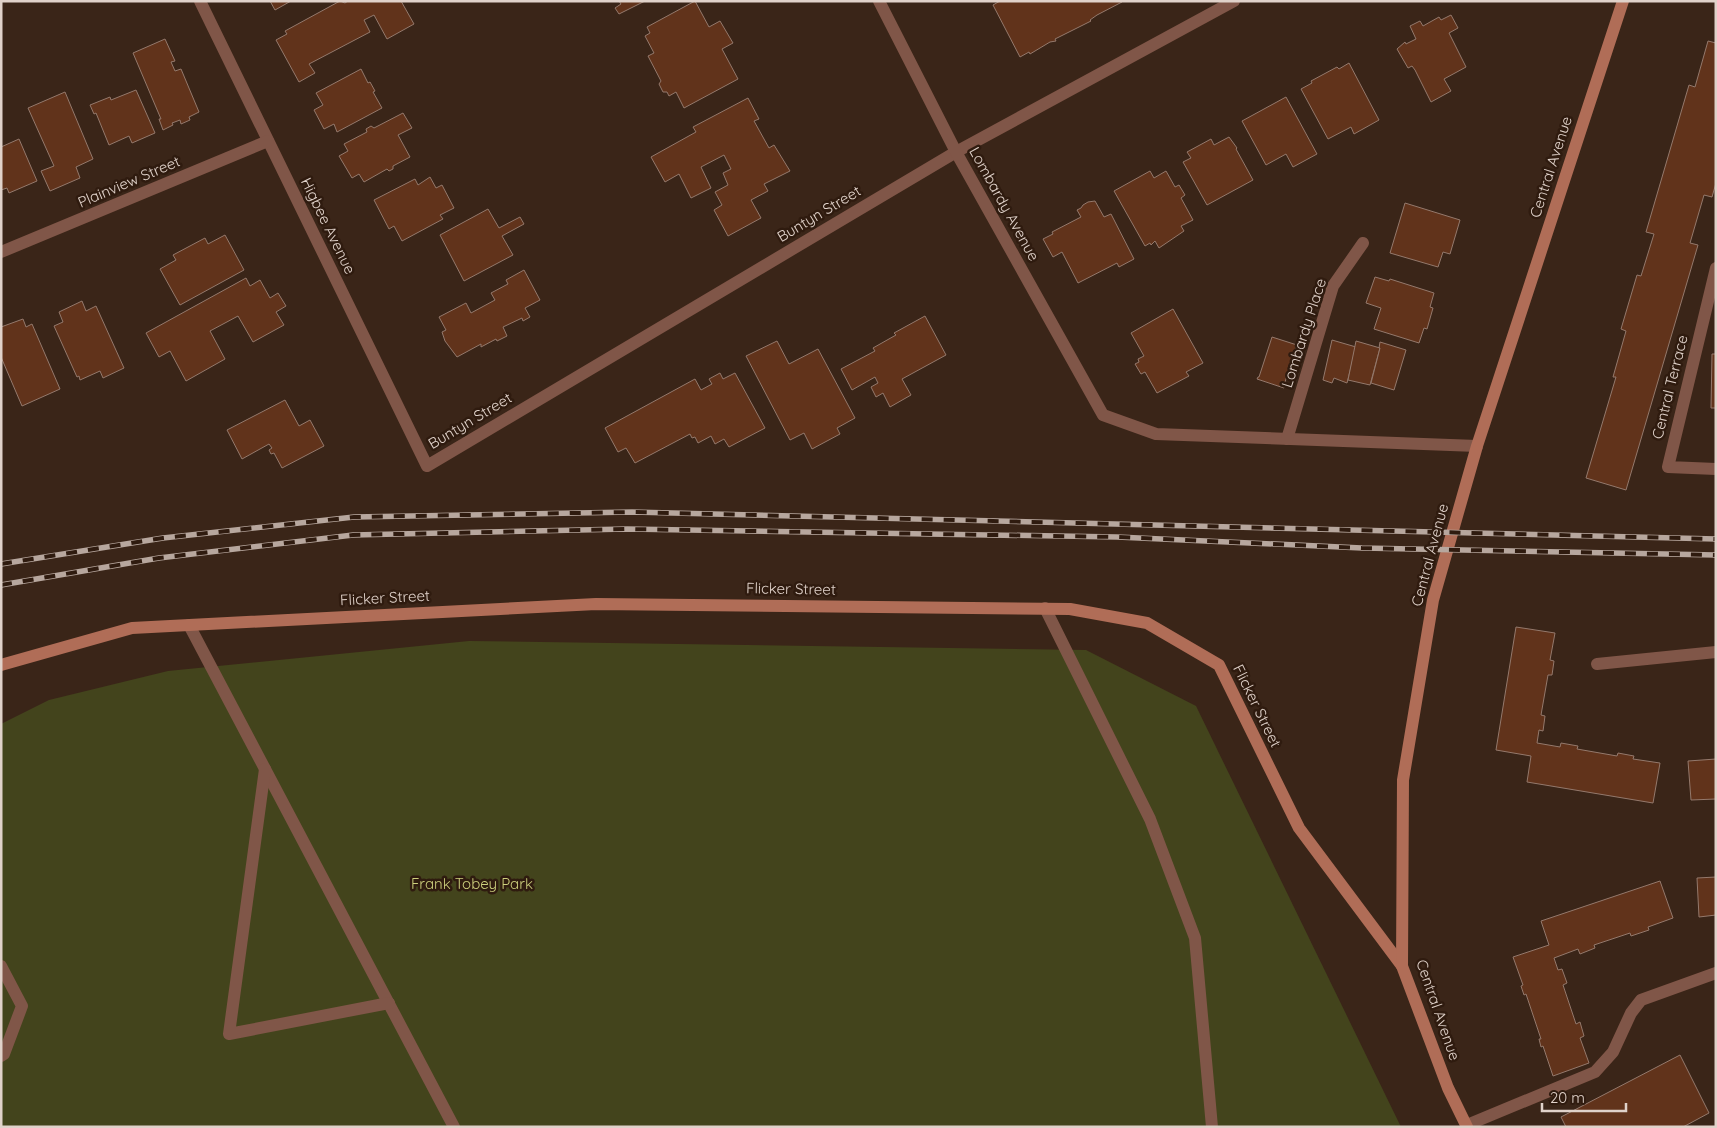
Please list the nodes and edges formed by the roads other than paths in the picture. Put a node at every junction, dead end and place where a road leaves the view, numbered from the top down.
1 (200, 1) edge
2 (879, 1) edge
3 (1234, 1) edge
4 (1623, 1) edge
5 (268, 141) junction
6 (956, 152) junction
7 (1362, 243) dead end
8 (1, 252) edge
9 (1716, 268) edge
10 (1287, 438) junction
11 (1477, 446) junction
12 (427, 466) joint
13 (1716, 469) edge
14 (1045, 608) junction
15 (189, 625) junction
16 (1716, 652) edge
17 (1597, 664) dead end
18 (1, 665) edge
19 (265, 769) junction
20 (1, 966) edge
21 (1402, 966) junction
22 (1716, 973) edge
23 (389, 1003) junction
24 (1, 1056) edge
25 (1467, 1126) edge
26 (454, 1127) edge
27 (1212, 1127) edge

1 - 5 street, Higbee Avenue
2 - 6 street, Lombardy Avenue
3 - 6 street, Buntyn Street
4 - 11 street, Central Avenue
5 - 8 street, Plainview Street
5 - 12 street, Higbee Avenue
6 - 10 street, Lombardy Avenue
6 - 12 street, Buntyn Street
7 - 10 street, Lombardy Place
9 - 13 street, Central Terrace
10 - 11 street
11 - 21 street, Central Avenue
14 - 15 street, Flicker Street
14 - 21 street, Flicker Street
14 - 27 street
15 - 18 street, Flicker Street
15 - 19 street
16 - 17 street
19 - 23 street
19 - 23 street
20 - 24 street
21 - 25 street, Central Avenue
22 - 25 street
23 - 26 street

